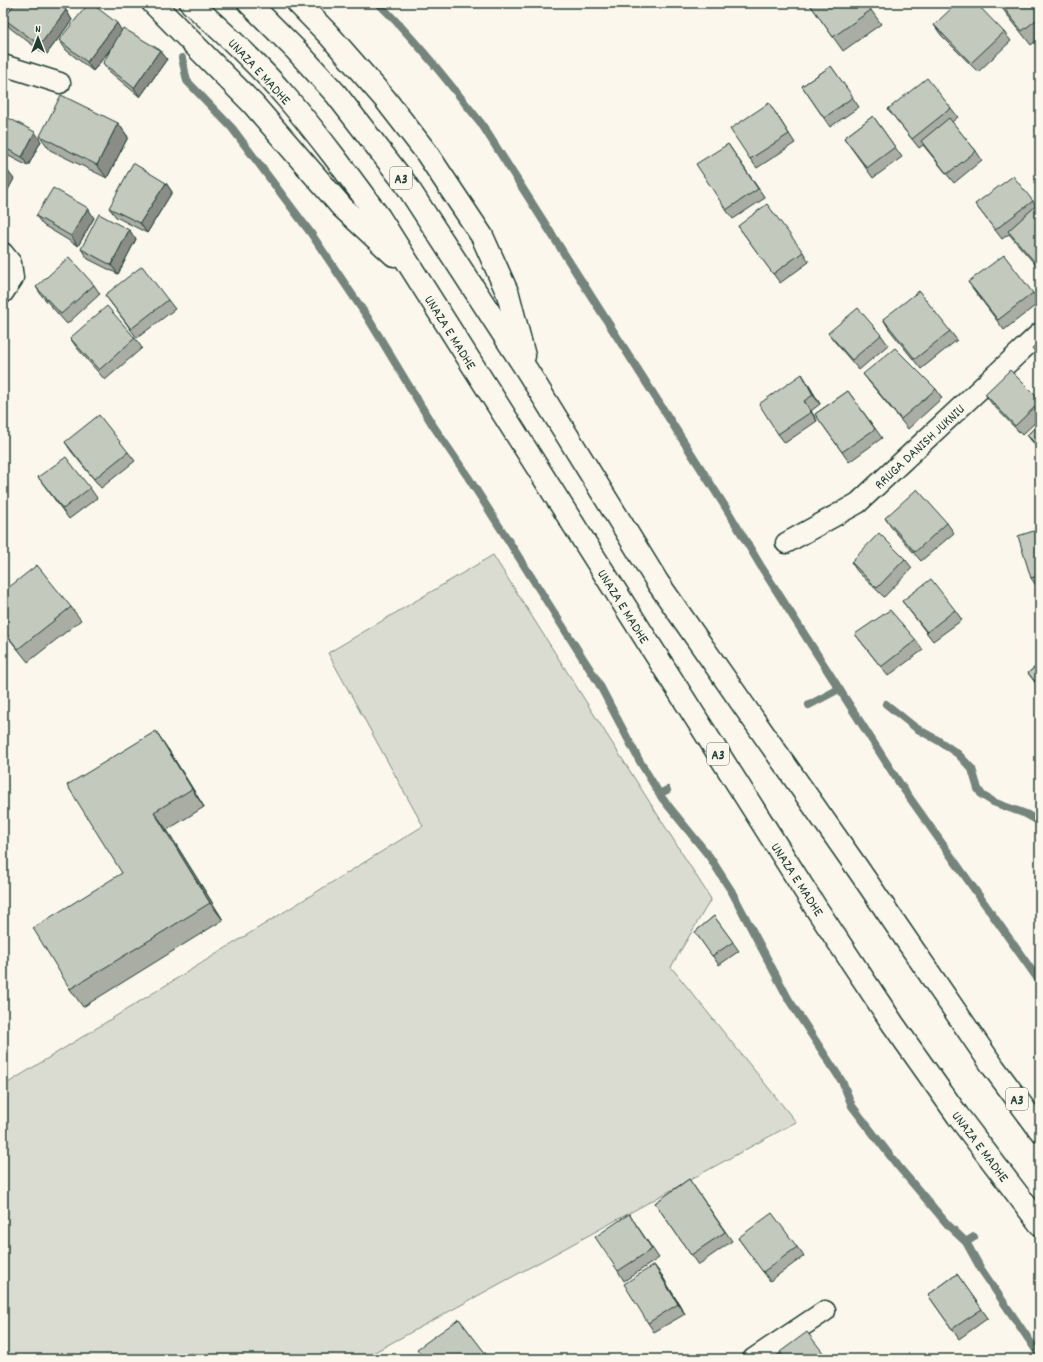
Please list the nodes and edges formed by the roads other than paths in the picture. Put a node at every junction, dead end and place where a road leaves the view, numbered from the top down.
1 (153, 3) edge
2 (192, 3) edge
3 (249, 3) edge
4 (298, 3) edge
5 (3, 65) edge
6 (60, 83) dead end
7 (3, 253) edge
8 (414, 273) junction
9 (3, 292) edge
10 (1040, 333) edge
11 (528, 372) junction
12 (786, 543) dead end
13 (1040, 1130) edge
14 (1040, 1224) edge
15 (825, 1311) dead end
16 (753, 1359) edge

1 - 8 highway
2 - 8 highway, UNAZA E MADHE / A3
3 - 11 highway, A3
4 - 11 highway
5 - 6 street
7 - 9 street
8 - 14 highway, UNAZA E MADHE / A3
10 - 12 street, RRUGA DANISH JUKNIU
11 - 13 highway, A3
15 - 16 street

